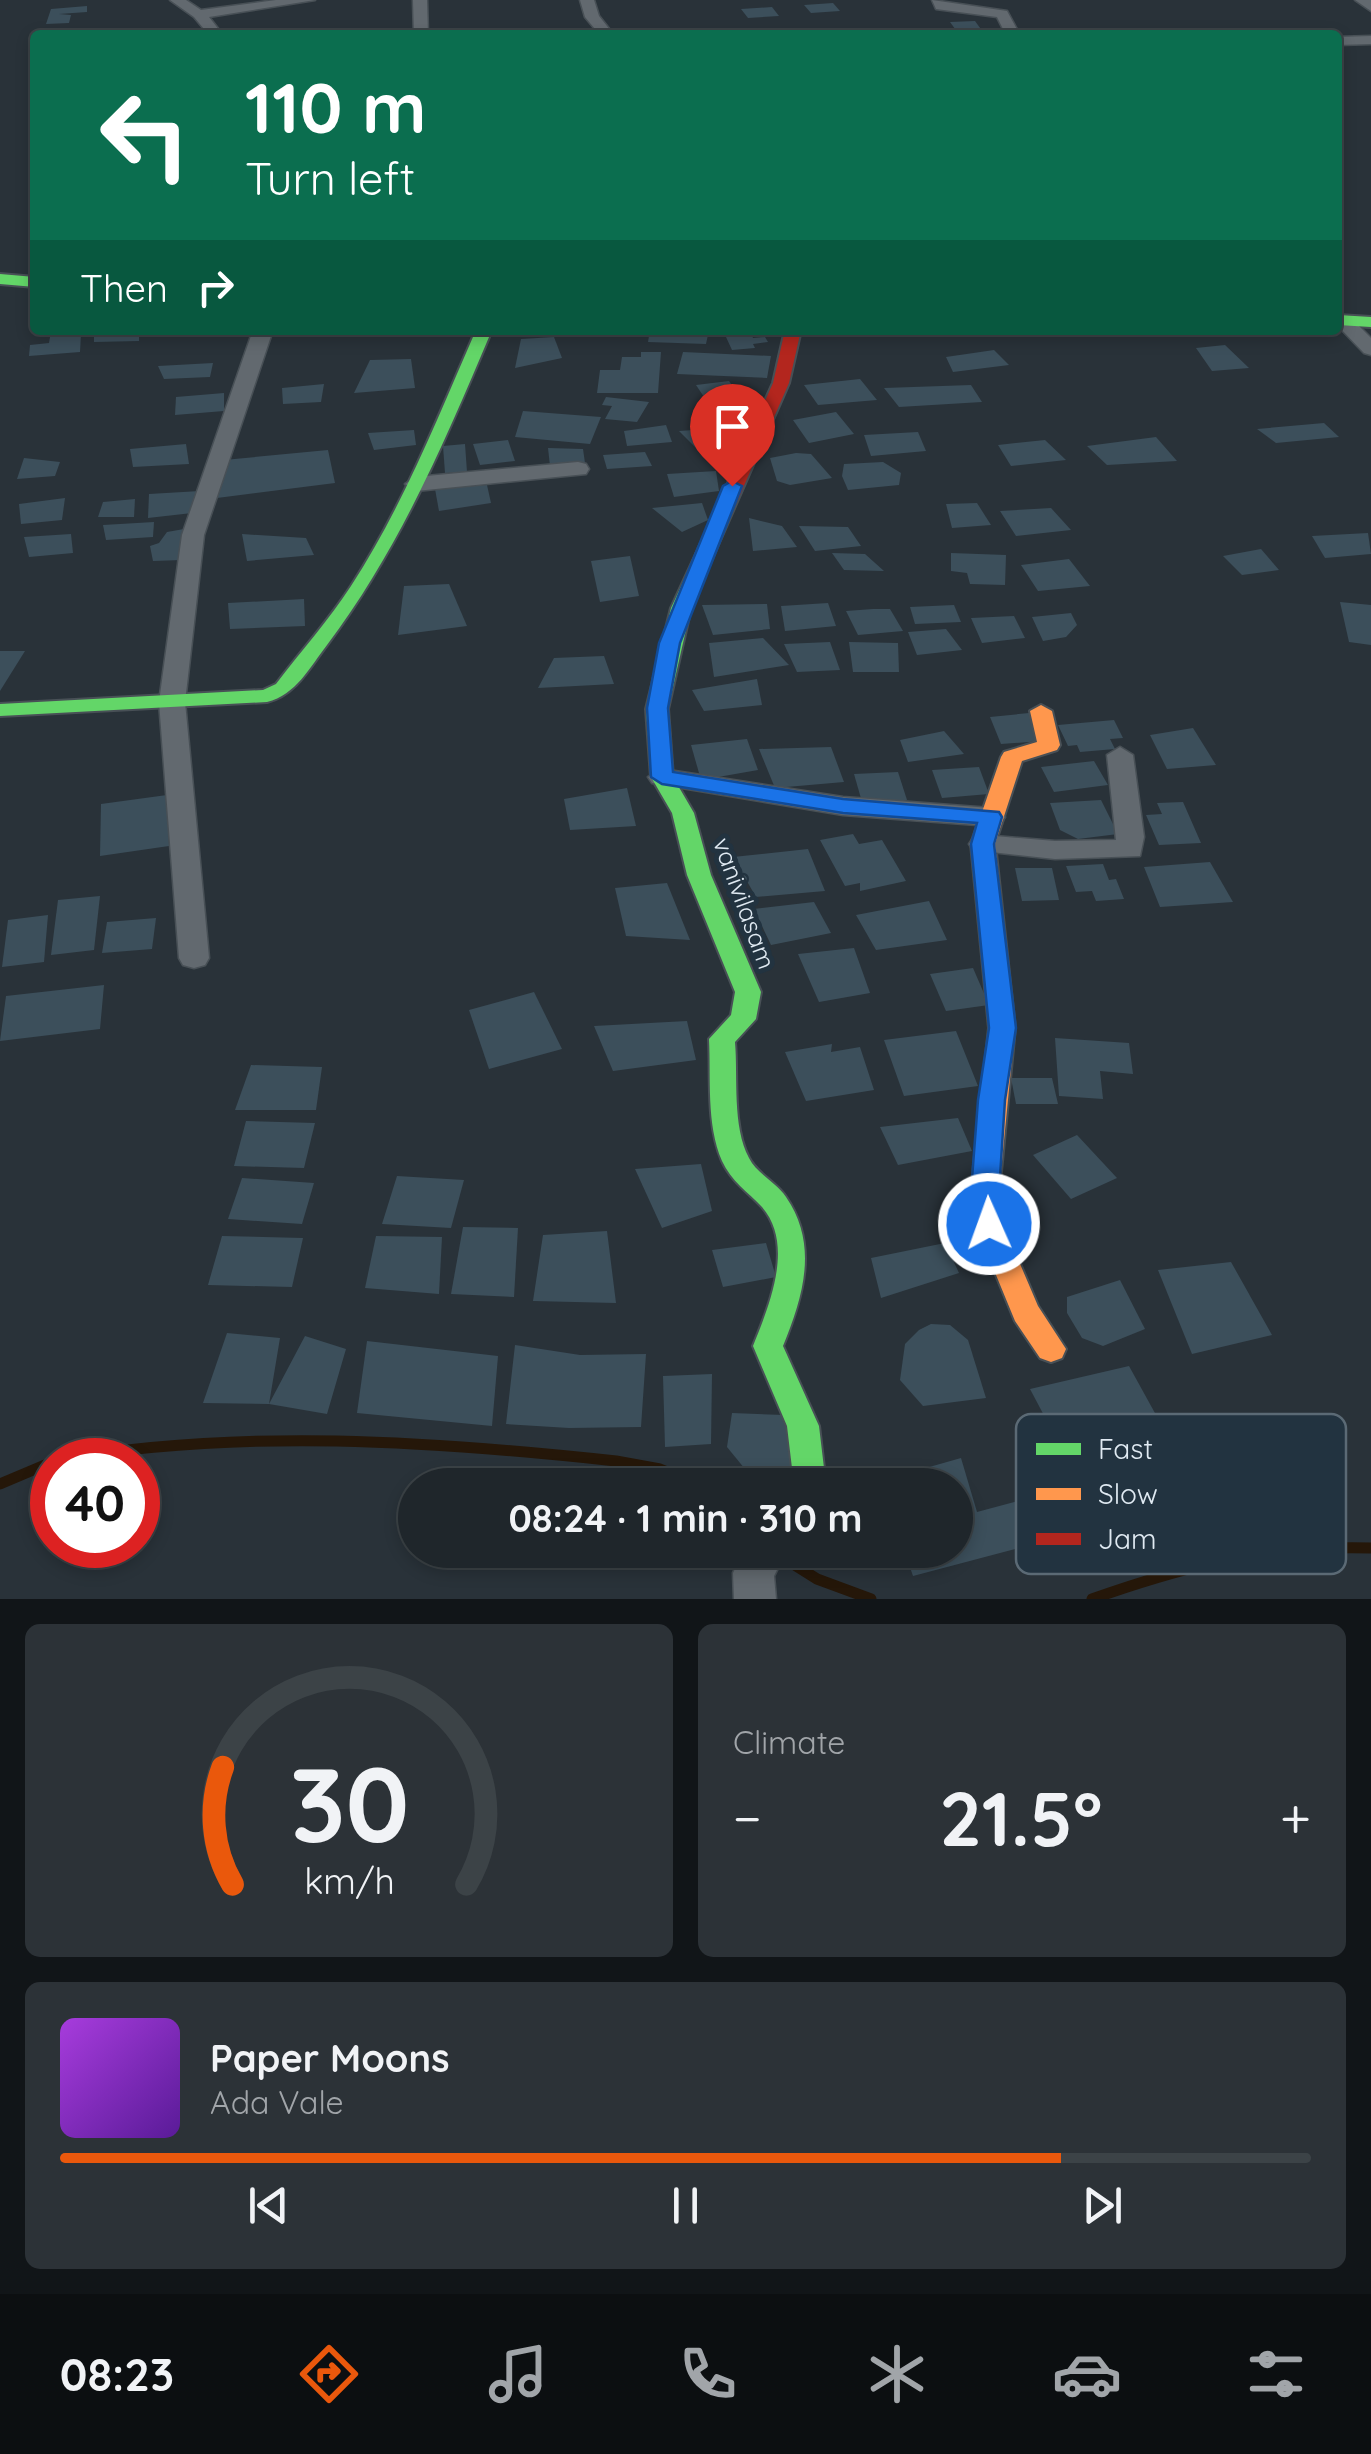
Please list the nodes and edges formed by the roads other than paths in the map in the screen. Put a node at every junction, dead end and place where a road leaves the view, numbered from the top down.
1 (177, 0) edge
2 (308, 0) edge
3 (420, 0) edge
4 (587, 0) edge
5 (939, 0) edge
6 (1362, 0) edge
7 (1371, 7) edge
8 (198, 14) junction
9 (212, 30) edge
10 (421, 30) edge
11 (604, 30) edge
12 (1010, 30) edge
13 (1371, 40) edge
14 (1342, 41) edge
15 (0, 279) edge
16 (30, 282) edge
17 (1342, 320) edge
18 (1342, 322) edge
19 (1371, 322) edge
20 (261, 335) edge
21 (482, 335) edge
22 (792, 335) edge
23 (1371, 349) edge
24 (578, 469) dead end
25 (416, 484) junction
26 (172, 702) junction
27 (0, 710) edge
28 (1041, 711) dead end
29 (1120, 755) dead end
30 (662, 777) junction
31 (987, 831) junction
32 (194, 958) dead end
33 (1051, 1349) dead end
34 (808, 1468) edge

1 - 8 street
2 - 8 street
3 - 10 street
4 - 11 street
5 - 12 street
6 - 7 street
8 - 9 street
13 - 14 street
15 - 16 street
17 - 19 street
18 - 23 street
20 - 26 street
21 - 25 street
22 - 30 street, vanivilasam
24 - 25 street
25 - 26 street
26 - 27 street
26 - 32 street
28 - 31 street
29 - 31 street
30 - 31 street
30 - 34 street, vanivilasam
31 - 33 street

